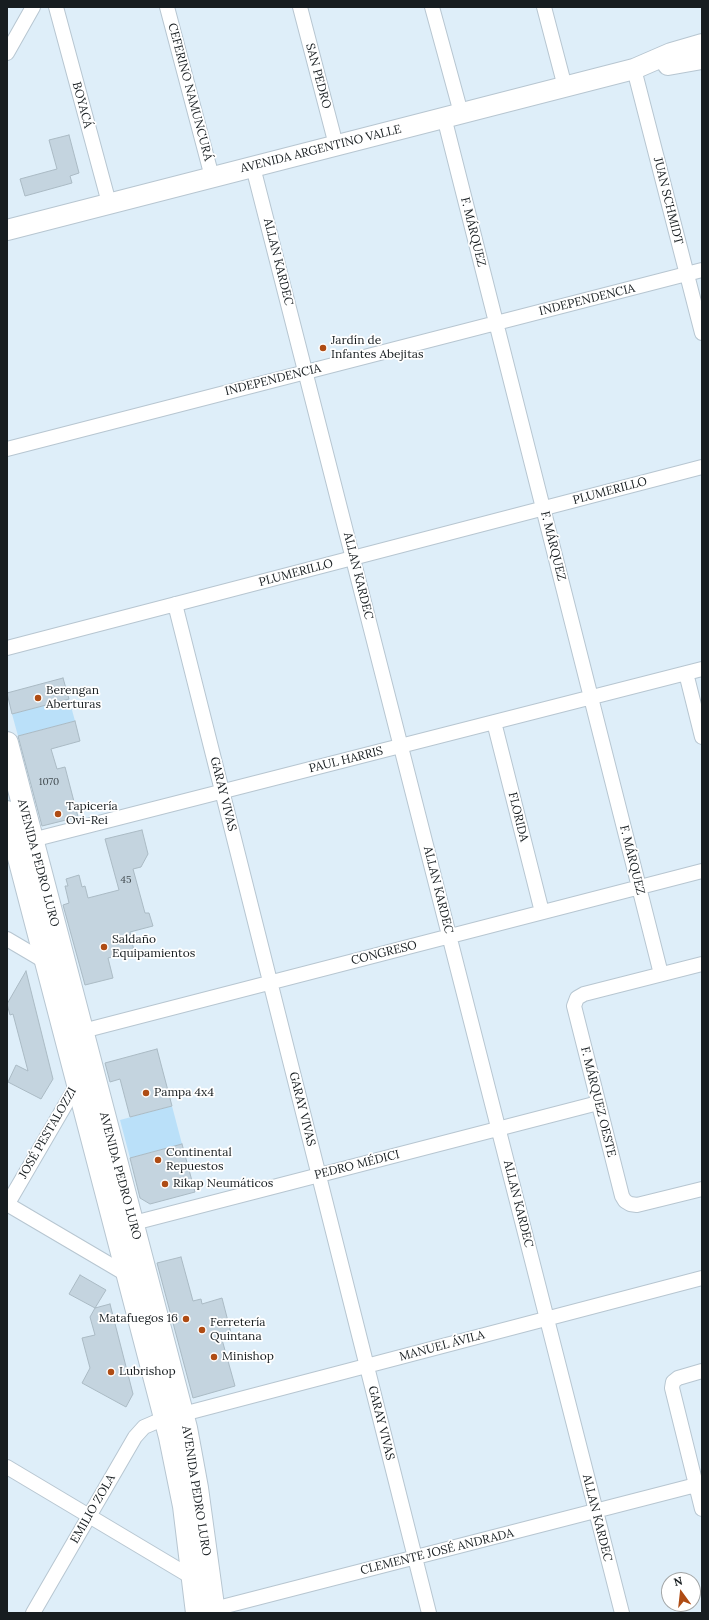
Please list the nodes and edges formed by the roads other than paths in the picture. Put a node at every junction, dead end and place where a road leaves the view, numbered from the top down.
1 (33, 7) edge
2 (56, 7) edge
3 (167, 7) edge
4 (300, 7) edge
5 (432, 7) edge
6 (544, 7) edge
7 (702, 44) edge
8 (7, 53) edge
9 (702, 59) edge
10 (634, 68) junction
11 (565, 86) junction
12 (452, 115) junction
13 (336, 145) junction
14 (253, 166) junction
15 (212, 177) junction
16 (109, 203) junction
17 (7, 230) edge
18 (702, 270) edge
19 (687, 274) junction
20 (496, 323) junction
21 (702, 333) edge
22 (306, 372) junction
23 (7, 449) edge
24 (702, 467) edge
25 (543, 508) junction
26 (353, 558) junction
27 (175, 604) junction
28 (7, 648) edge
29 (702, 669) edge
30 (686, 673) junction
31 (591, 697) junction
32 (494, 722) junction
33 (702, 737) edge
34 (7, 743) edge
35 (401, 746) junction
36 (222, 792) junction
37 (7, 804) edge
38 (7, 812) edge
39 (32, 840) junction
40 (702, 871) edge
41 (639, 887) junction
42 (542, 912) junction
43 (450, 936) junction
44 (7, 939) edge
45 (46, 962) junction
46 (702, 964) edge
47 (661, 974) junction
48 (270, 982) junction
49 (74, 1033) junction
50 (78, 1083) junction
51 (598, 1103) junction
52 (499, 1128) junction
53 (319, 1175) junction
54 (702, 1188) edge
55 (7, 1204) edge
56 (124, 1225) junction
57 (120, 1266) junction
58 (702, 1278) edge
59 (150, 1289) junction
60 (548, 1319) junction
61 (367, 1366) junction
62 (702, 1371) edge
63 (174, 1416) junction
64 (7, 1467) edge
65 (696, 1485) junction
66 (702, 1509) edge
67 (596, 1511) junction
68 (89, 1516) junction
69 (415, 1558) junction
70 (193, 1578) junction
71 (209, 1612) edge
72 (33, 1613) edge
73 (429, 1613) edge
74 (622, 1613) edge

1 - 8 street
2 - 16 street, BOYACÁ
3 - 15 street, CEFERINO NAMUNCURÁ
4 - 13 street, SAN PEDRO
5 - 12 street, F. MÁRQUEZ
6 - 11 street
7 - 10 main road, AVENIDA ARGENTINO VALLE
9 - 10 main road, AVENIDA ARGENTINO VALLE
10 - 11 main road, AVENIDA ARGENTINO VALLE
10 - 19 street, JUAN SCHMIDT
11 - 12 main road, AVENIDA ARGENTINO VALLE
12 - 13 main road, AVENIDA ARGENTINO VALLE
12 - 20 street, F. MÁRQUEZ
13 - 14 main road, AVENIDA ARGENTINO VALLE
14 - 15 main road, AVENIDA ARGENTINO VALLE
14 - 22 street, ALLAN KARDEC
15 - 16 main road, AVENIDA ARGENTINO VALLE
16 - 17 main road, AVENIDA ARGENTINO VALLE
18 - 19 street, INDEPENDENCIA
19 - 20 street, INDEPENDENCIA
19 - 21 street, JUAN SCHMIDT
20 - 22 street, INDEPENDENCIA
20 - 25 street, F. MÁRQUEZ
22 - 23 street, INDEPENDENCIA
22 - 26 street, ALLAN KARDEC
24 - 25 street, PLUMERILLO
25 - 26 street, PLUMERILLO
25 - 31 street, F. MÁRQUEZ
26 - 27 street, PLUMERILLO
26 - 35 street, ALLAN KARDEC
27 - 28 street, PLUMERILLO
27 - 36 street, GARAY VIVAS
29 - 30 street, PAUL HARRIS
30 - 31 street, PAUL HARRIS
30 - 33 street
31 - 32 street, PAUL HARRIS
31 - 41 street, F. MÁRQUEZ
32 - 35 street, PAUL HARRIS
32 - 42 street, FLORIDA
34 - 39 main road, AVENIDA PEDRO LURO
35 - 36 street, PAUL HARRIS
35 - 43 street, ALLAN KARDEC
36 - 39 street, PAUL HARRIS
36 - 48 street, GARAY VIVAS
37 - 39 street
38 - 45 main road, AVENIDA PEDRO LURO
39 - 49 main road, AVENIDA PEDRO LURO
40 - 41 street, CONGRESO
41 - 42 street, CONGRESO
41 - 47 street, F. MÁRQUEZ
42 - 43 street, CONGRESO
43 - 48 street, CONGRESO
43 - 52 street, ALLAN KARDEC
44 - 45 street
45 - 49 main road, AVENIDA PEDRO LURO
46 - 47 street
47 - 51 street, F. MÁRQUEZ OESTE
48 - 49 street, CONGRESO
48 - 53 street, GARAY VIVAS
49 - 50 main road, AVENIDA PEDRO LURO
49 - 56 main road, AVENIDA PEDRO LURO
50 - 55 street, JOSÉ PESTALOZZI
50 - 56 main road, AVENIDA PEDRO LURO
51 - 52 street, PEDRO MÉDICI
51 - 54 street, F. MÁRQUEZ OESTE
52 - 53 street, PEDRO MÉDICI
52 - 60 street, ALLAN KARDEC
53 - 56 street, PEDRO MÉDICI
53 - 61 street, GARAY VIVAS
55 - 57 street
56 - 57 main road, AVENIDA PEDRO LURO
56 - 59 main road, AVENIDA PEDRO LURO
57 - 59 street
57 - 63 main road, AVENIDA PEDRO LURO
58 - 60 street, MANUEL ÁVILA
59 - 63 main road, AVENIDA PEDRO LURO
60 - 61 street, MANUEL ÁVILA
60 - 67 street, ALLAN KARDEC
61 - 63 street, MANUEL ÁVILA
61 - 69 street, GARAY VIVAS
62 - 65 street
63 - 68 street, EMILIO ZOLA
63 - 70 main road, AVENIDA PEDRO LURO
63 - 71 main road, AVENIDA PEDRO LURO
64 - 68 street
65 - 66 street
65 - 67 street, CLEMENTE JOSÉ ANDRADA
67 - 69 street, CLEMENTE JOSÉ ANDRADA
67 - 74 street, ALLAN KARDEC
68 - 70 street
68 - 72 street, EMILIO ZOLA
69 - 71 street, CLEMENTE JOSÉ ANDRADA
69 - 73 street, GARAY VIVAS
70 - 71 main road, AVENIDA PEDRO LURO

